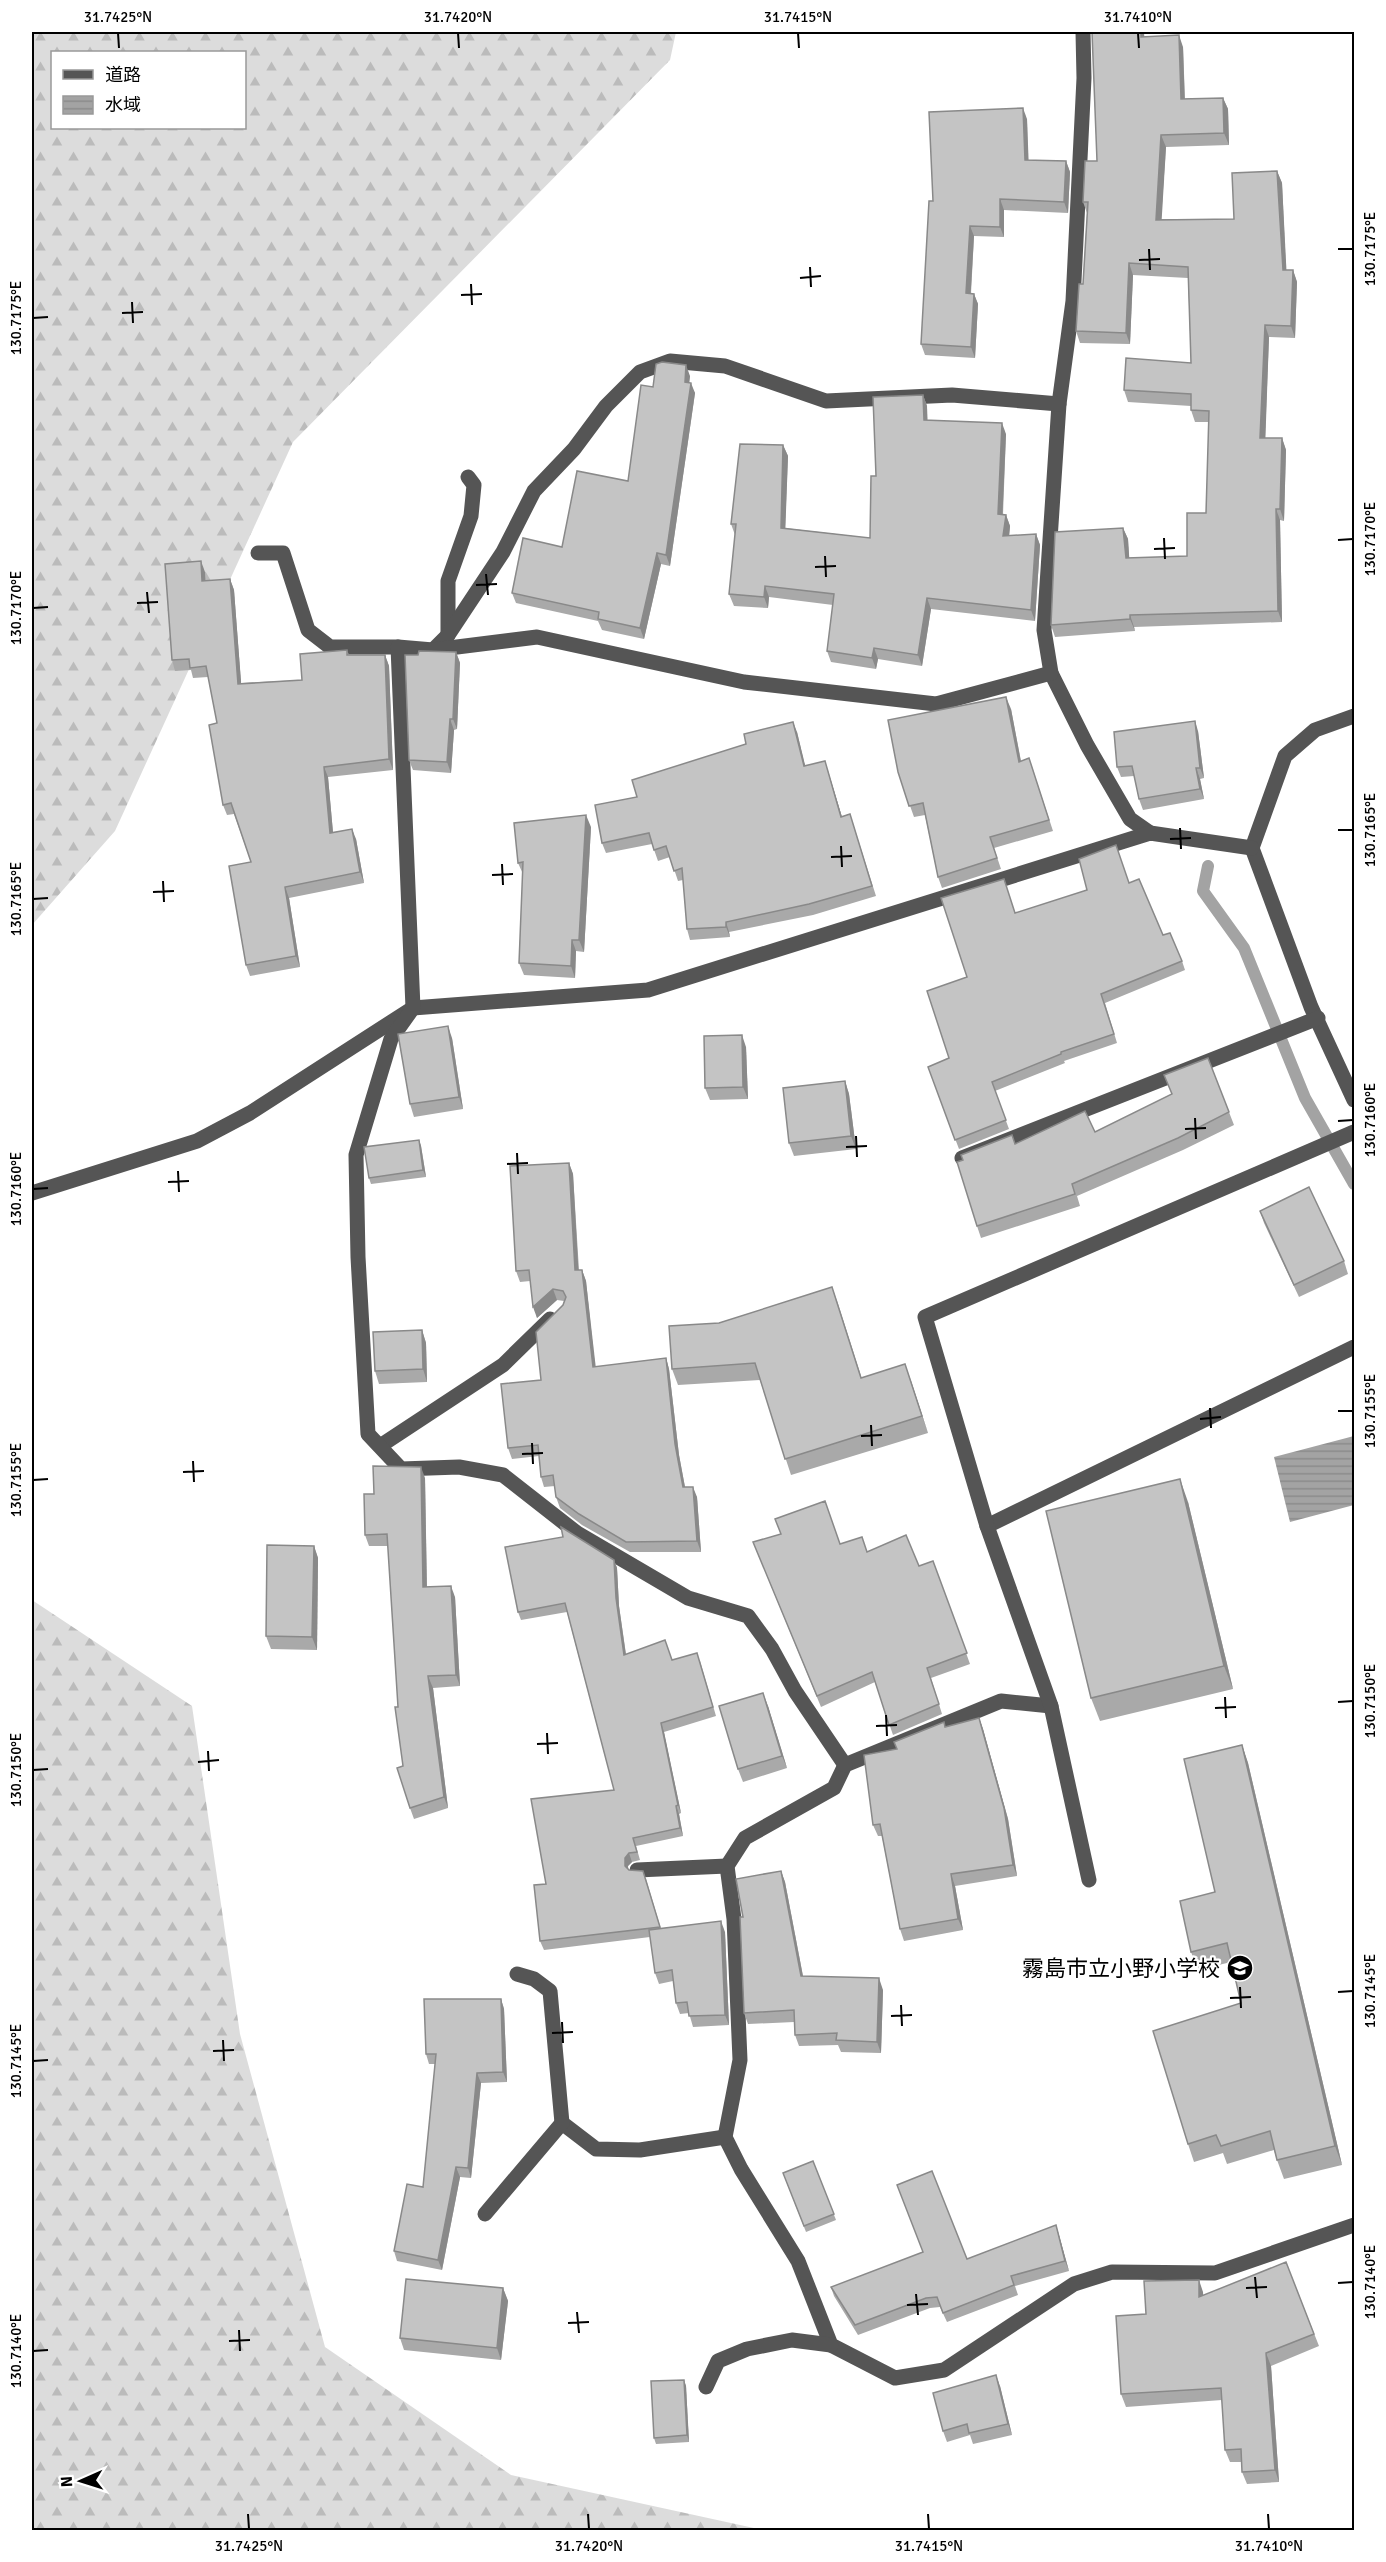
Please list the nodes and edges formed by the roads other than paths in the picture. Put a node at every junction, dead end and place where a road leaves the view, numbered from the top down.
1 (1083, 32) edge
2 (1059, 404) junction
3 (468, 477) dead end
4 (258, 554) dead end
5 (448, 635) junction
6 (398, 647) junction
7 (433, 650) junction
8 (1051, 673) junction
9 (1354, 716) edge
10 (1156, 834) junction
11 (1252, 848) junction
12 (413, 1008) junction
13 (1318, 1018) junction
14 (1354, 1100) edge
15 (1352, 1134) edge
16 (962, 1158) edge
17 (32, 1193) edge
18 (560, 1309) edge
19 (1354, 1347) edge
20 (380, 1446) junction
21 (987, 1526) junction
22 (1051, 1706) junction
23 (845, 1765) junction
24 (728, 1866) junction
25 (637, 1870) edge
26 (1089, 1880) dead end
27 (517, 1974) dead end
28 (562, 2123) junction
29 (725, 2136) junction
30 (485, 2214) dead end
31 (1354, 2224) edge
32 (831, 2345) junction
33 (706, 2387) dead end

1 - 2 street
2 - 5 street
2 - 8 street
3 - 5 street
4 - 6 street
5 - 7 street
6 - 7 street
6 - 12 street
7 - 8 street
8 - 10 street
9 - 11 street
10 - 11 street
10 - 12 street
11 - 13 street
12 - 17 street
12 - 20 street
13 - 14 street
13 - 16 street
15 - 21 street
18 - 20 street
19 - 21 street
20 - 23 street
21 - 22 street
22 - 23 street
22 - 26 street
23 - 24 street
24 - 25 street
24 - 29 street
27 - 28 street
28 - 29 street
28 - 30 street
29 - 32 street
31 - 32 street
32 - 33 street

